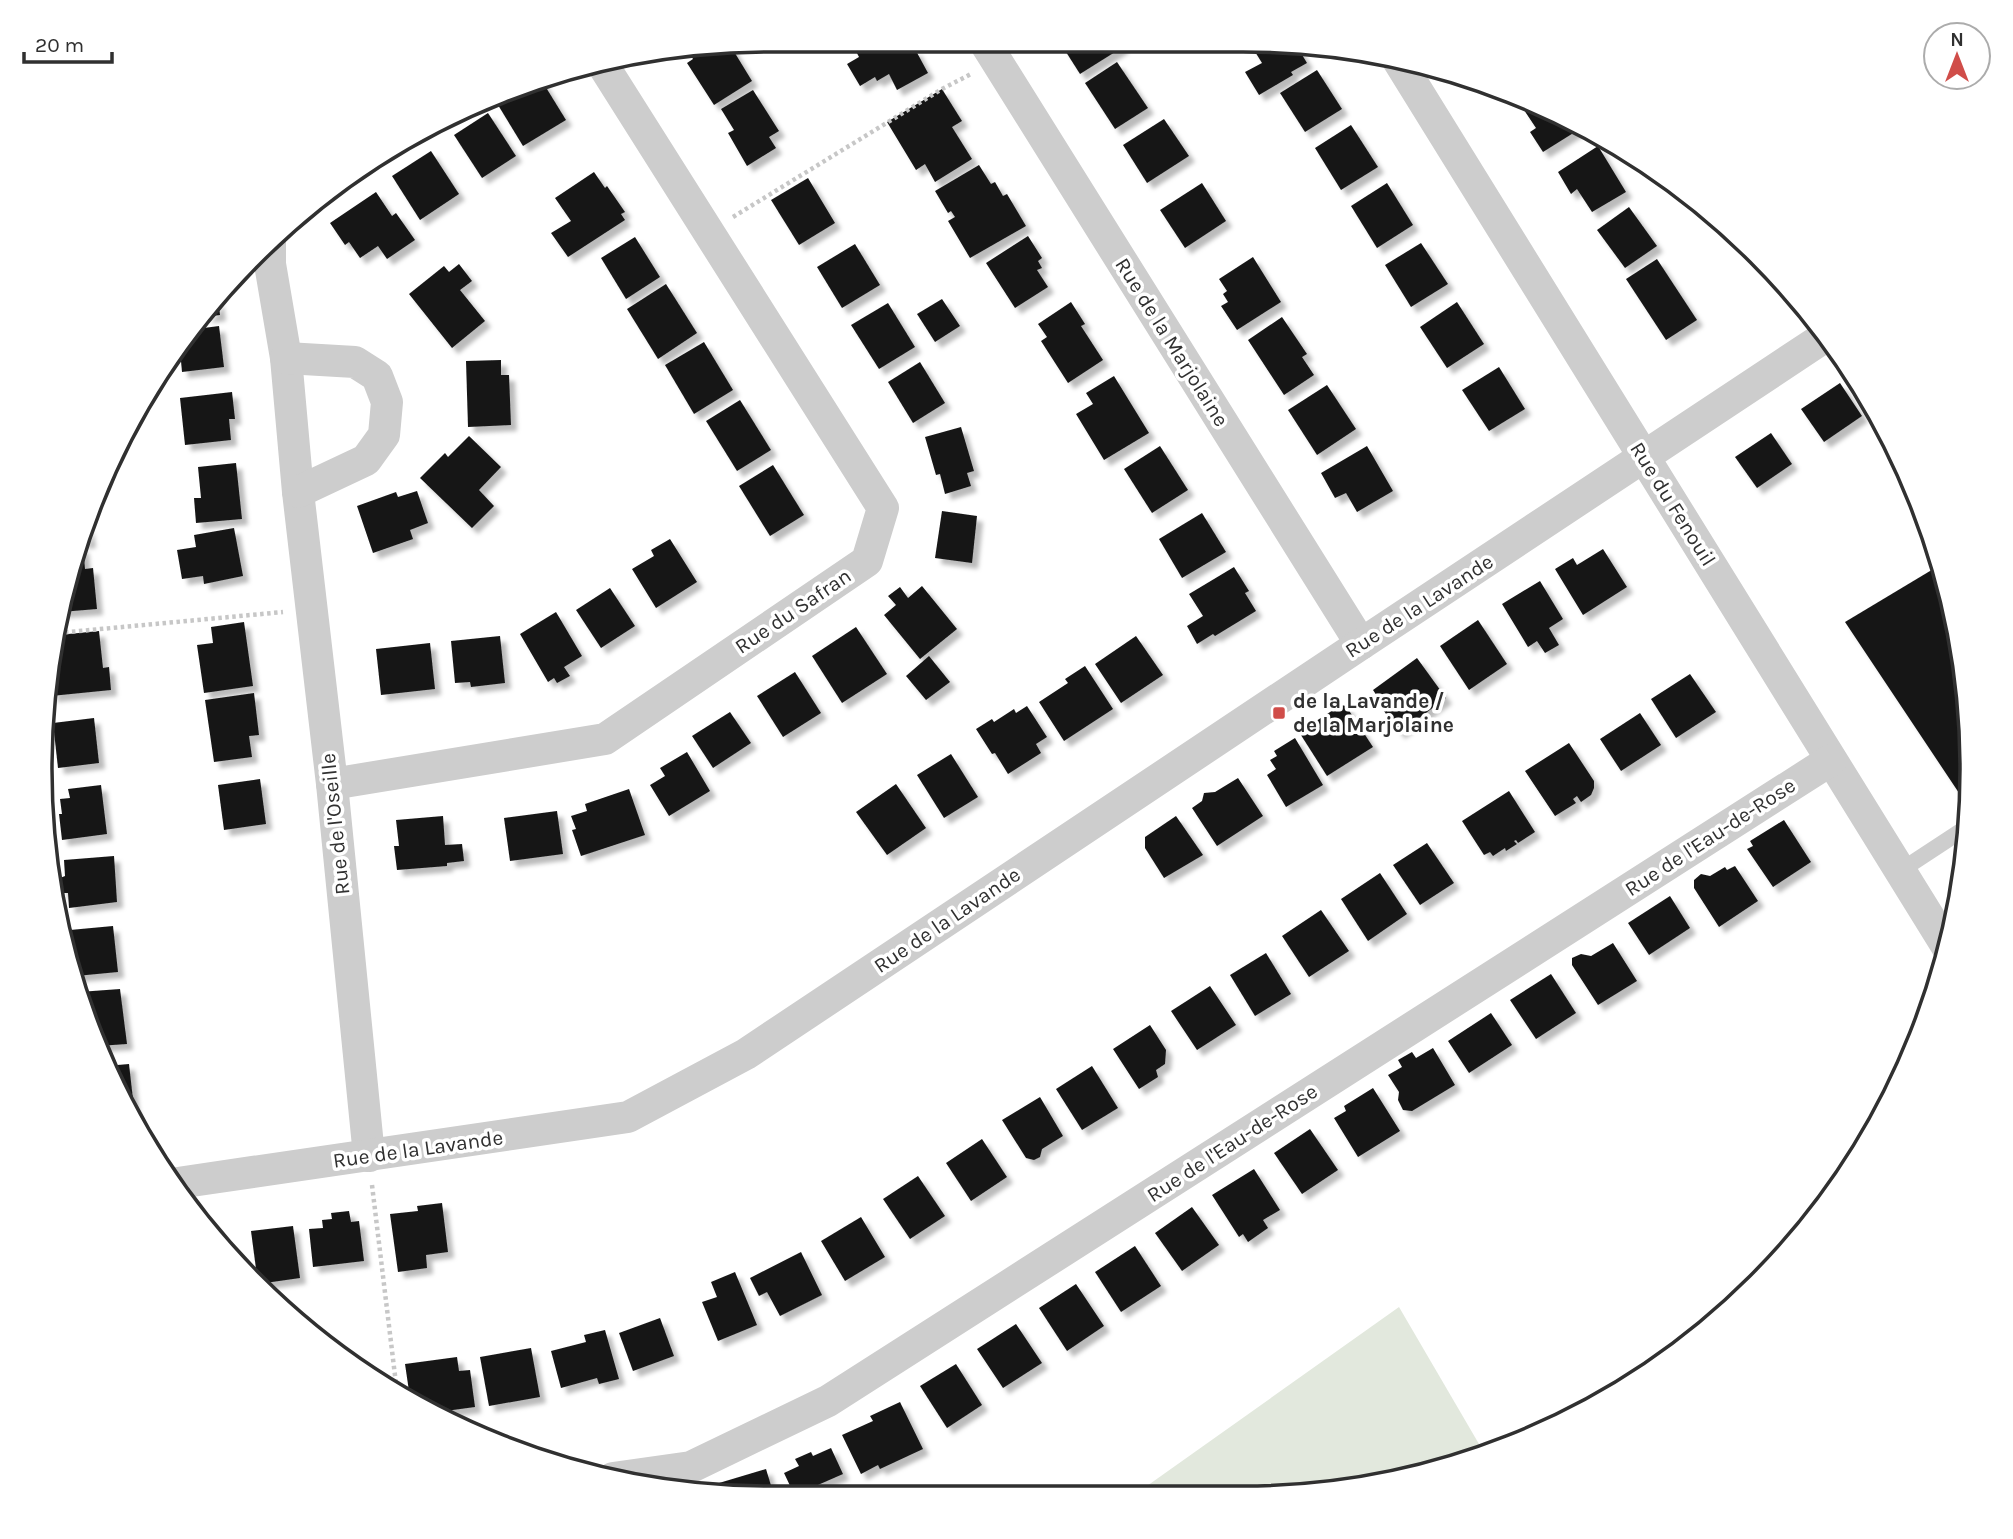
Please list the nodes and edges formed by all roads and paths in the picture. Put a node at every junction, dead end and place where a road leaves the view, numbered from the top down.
1 (989, 52) edge
2 (991, 52) edge
3 (1405, 71) edge
4 (607, 72) edge
5 (708, 232) junction
6 (270, 256) edge
7 (1818, 341) edge
8 (286, 358) junction
9 (1644, 457) junction
10 (298, 492) junction
11 (311, 609) junction
12 (66, 631) edge
13 (1361, 644) junction
14 (1831, 760) junction
15 (332, 784) junction
16 (1957, 833) edge
17 (1900, 871) junction
18 (1941, 936) edge
19 (369, 1156) junction
20 (183, 1182) edge
21 (396, 1381) edge
22 (639, 1474) edge

1 - 5 path
2 - 13 street, Rue de la Marjolaine
3 - 9 street, Rue du Fenouil
4 - 5 street, Rue du Safran
5 - 15 street, Rue du Safran
6 - 8 street, Rue de l'Oseille
7 - 9 street, Rue de la Lavande
8 - 10 street, Rue de l'Oseille
8 - 10 street
9 - 13 street, Rue de la Lavande
9 - 14 street, Rue du Fenouil
10 - 11 street, Rue de l'Oseille
11 - 12 path
11 - 15 street, Rue de l'Oseille
13 - 19 street, Rue de la Lavande
14 - 17 street, Rue du Fenouil
14 - 22 street, Rue de l'Eau-de-Rose
15 - 19 street, Rue de l'Oseille
16 - 17 lane
17 - 18 street, Rue du Fenouil
19 - 20 street, Rue de la Lavande
19 - 21 path

